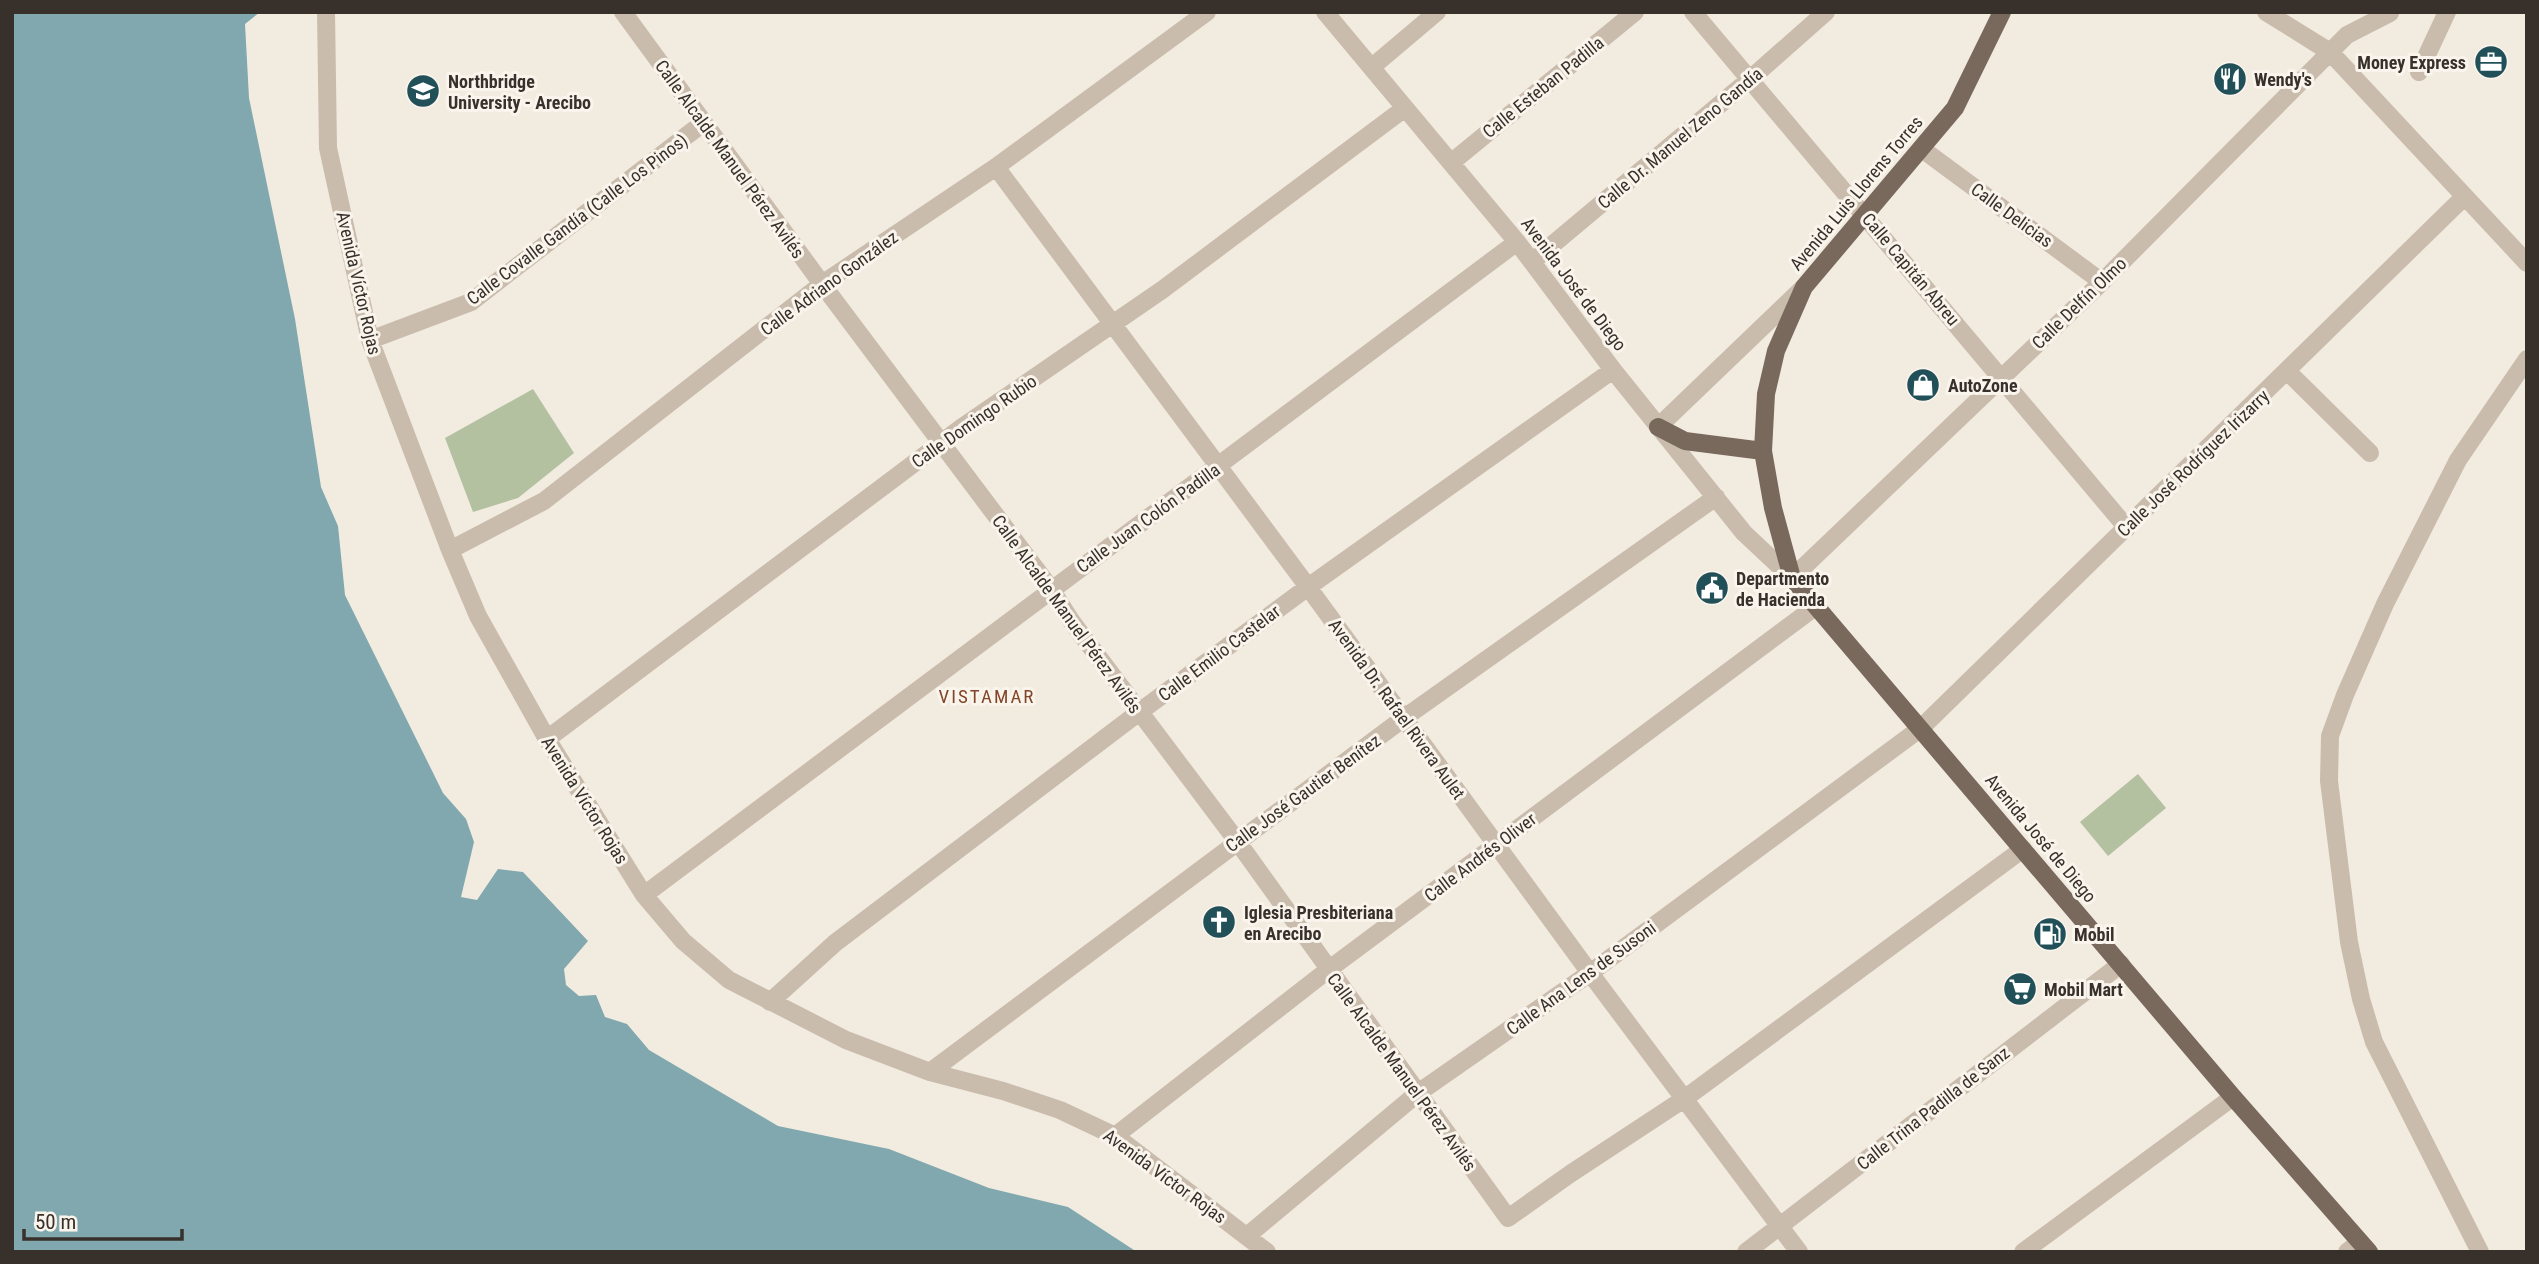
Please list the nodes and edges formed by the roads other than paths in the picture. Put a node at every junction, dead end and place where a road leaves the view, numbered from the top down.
1 (326, 12) edge
2 (623, 12) edge
3 (1207, 12) edge
4 (1325, 12) edge
5 (1437, 12) edge
6 (1635, 12) edge
7 (1693, 12) edge
8 (1826, 12) edge
9 (2002, 12) edge
10 (2266, 12) edge
11 (2447, 12) edge
12 (2390, 13) edge
13 (2330, 52) junction
14 (1372, 67) junction
15 (2419, 72) dead end
16 (1749, 80) junction
17 (1405, 108) junction
18 (703, 123) junction
19 (1922, 149) junction
20 (1452, 162) junction
21 (996, 167) junction
22 (2464, 197) junction
23 (1866, 216) junction
24 (1517, 242) junction
25 (1533, 261) junction
26 (2527, 263) edge
27 (2102, 282) junction
28 (822, 284) junction
29 (1804, 287) junction
30 (1113, 324) junction
31 (370, 340) junction
32 (2527, 359) edge
33 (1613, 370) junction
34 (2287, 371) junction
35 (2002, 377) junction
36 (1658, 427) junction
37 (941, 443) junction
38 (1763, 452) junction
39 (2370, 453) dead end
40 (1218, 467) junction
41 (1716, 497) junction
42 (2127, 528) junction
43 (450, 550) junction
44 (1792, 578) junction
45 (1308, 587) junction
46 (1051, 589) junction
47 (1815, 607) junction
48 (1138, 713) junction
49 (1404, 718) junction
50 (1921, 728) junction
51 (547, 739) junction
52 (1237, 841) junction
53 (1496, 845) junction
54 (2023, 849) junction
55 (645, 895) junction
56 (2121, 964) junction
57 (1328, 970) junction
58 (1590, 973) junction
59 (771, 1002) junction
60 (930, 1072) junction
61 (1418, 1094) junction
62 (2233, 1097) junction
63 (1684, 1099) junction
64 (1115, 1136) junction
65 (1781, 1226) junction
66 (1247, 1236) junction
67 (2358, 1249) edge
68 (1267, 1252) edge
69 (1746, 1252) edge
70 (1799, 1252) edge
71 (2023, 1252) edge
72 (2480, 1252) edge

1 - 31 street, Avenida Víctor Rojas
2 - 18 street, Calle Alcalde Manuel Pérez Avilés
3 - 21 street, Calle Adriano González
4 - 14 street, Avenida José de Diego
5 - 14 street
6 - 20 street, Calle Esteban Padilla
7 - 16 street, Calle Capitán Abreu
8 - 16 street, Calle Dr. Manuel Zeno Gandía
9 - 19 main road, Avenida Luis Llorens Torres
10 - 13 street
11 - 15 street
12 - 13 street, Calle Delfín Olmo
13 - 22 street
13 - 27 street, Calle Delfín Olmo
14 - 17 street, Avenida José de Diego
16 - 23 street, Calle Capitán Abreu
16 - 25 street, Calle Dr. Manuel Zeno Gandía
17 - 20 street, Avenida José de Diego
17 - 30 street, Calle Domingo Rubio
18 - 28 street, Calle Alcalde Manuel Pérez Avilés
18 - 31 street, Calle Covalle Gandía (Calle Los Pinos)
19 - 23 main road, Avenida Luis Llorens Torres
19 - 27 street, Calle Delicias
20 - 24 street, Avenida José de Diego
21 - 28 street, Calle Adriano González
21 - 30 street, Avenida Dr. Rafael Rivera Aulet
22 - 26 street
22 - 34 street, Calle José Rodríguez Irizarry
23 - 29 main road, Avenida Luis Llorens Torres
23 - 35 street, Calle Capitán Abreu
24 - 25 street, Avenida José de Diego
24 - 40 street, Calle Juan Colón Padilla
25 - 33 street, Avenida José de Diego
27 - 35 street, Calle Delfín Olmo
28 - 37 street, Calle Alcalde Manuel Pérez Avilés
28 - 43 street, Calle Adriano González
29 - 36 street
29 - 38 main road, Avenida Luis Llorens Torres
30 - 37 street, Calle Domingo Rubio
30 - 40 street, Avenida Dr. Rafael Rivera Aulet
31 - 43 street, Avenida Víctor Rojas
32 - 72 street
33 - 36 street, Avenida José de Diego
33 - 45 street, Calle Emilio Castelar
34 - 39 street
34 - 42 street, Calle José Rodríguez Irizarry
35 - 42 street, Calle Capitán Abreu
35 - 44 street, Calle Delfín Olmo
36 - 38 main road
36 - 41 street, Avenida José de Diego
37 - 46 street, Calle Alcalde Manuel Pérez Avilés
37 - 51 street, Calle Domingo Rubio
38 - 44 main road, Avenida José de Diego
40 - 45 street, Avenida Dr. Rafael Rivera Aulet
40 - 46 street, Calle Juan Colón Padilla
41 - 44 street, Avenida José de Diego
41 - 49 street, Calle José Gautier Benítez
42 - 50 street, Calle José Rodríguez Irizarry
43 - 51 street, Avenida Víctor Rojas
44 - 47 main road, Avenida José de Diego
45 - 48 street, Calle Emilio Castelar
45 - 49 street, Avenida Dr. Rafael Rivera Aulet
46 - 48 street, Calle Alcalde Manuel Pérez Avilés
46 - 55 street, Calle Juan Colón Padilla
47 - 50 main road, Avenida José de Diego
47 - 53 street, Calle Andrés Oliver
48 - 52 street, Calle Alcalde Manuel Pérez Avilés
48 - 59 street, Calle Emilio Castelar
49 - 52 street, Calle José Gautier Benítez
49 - 53 street, Avenida Dr. Rafael Rivera Aulet
50 - 54 main road, Avenida José de Diego
50 - 58 street, Calle Ana Lens de Susoni
51 - 55 street, Avenida Víctor Rojas
52 - 57 street, Calle Alcalde Manuel Pérez Avilés
52 - 60 street, Calle José Gautier Benítez
53 - 57 street, Calle Andrés Oliver
53 - 58 street, Avenida Dr. Rafael Rivera Aulet
54 - 56 main road, Avenida José de Diego
54 - 63 street
55 - 59 street, Avenida Víctor Rojas
56 - 62 main road, Avenida José de Diego
56 - 65 street, Calle Trina Padilla de Sanz
57 - 61 street, Calle Alcalde Manuel Pérez Avilés
57 - 64 street, Calle Andrés Oliver
58 - 61 street, Calle Ana Lens de Susoni
58 - 63 street, Avenida Dr. Rafael Rivera Aulet
59 - 60 street, Avenida Víctor Rojas
60 - 64 street, Avenida Víctor Rojas
61 - 63 street, Calle Alcalde Manuel Pérez Avilés
61 - 66 street, Calle Ana Lens de Susoni
62 - 67 main road, Avenida José de Diego
62 - 71 street
63 - 65 street, Avenida Dr. Rafael Rivera Aulet
64 - 66 street, Avenida Víctor Rojas
65 - 69 street, Calle Trina Padilla de Sanz
65 - 70 street, Avenida Dr. Rafael Rivera Aulet
66 - 68 street, Avenida Víctor Rojas

